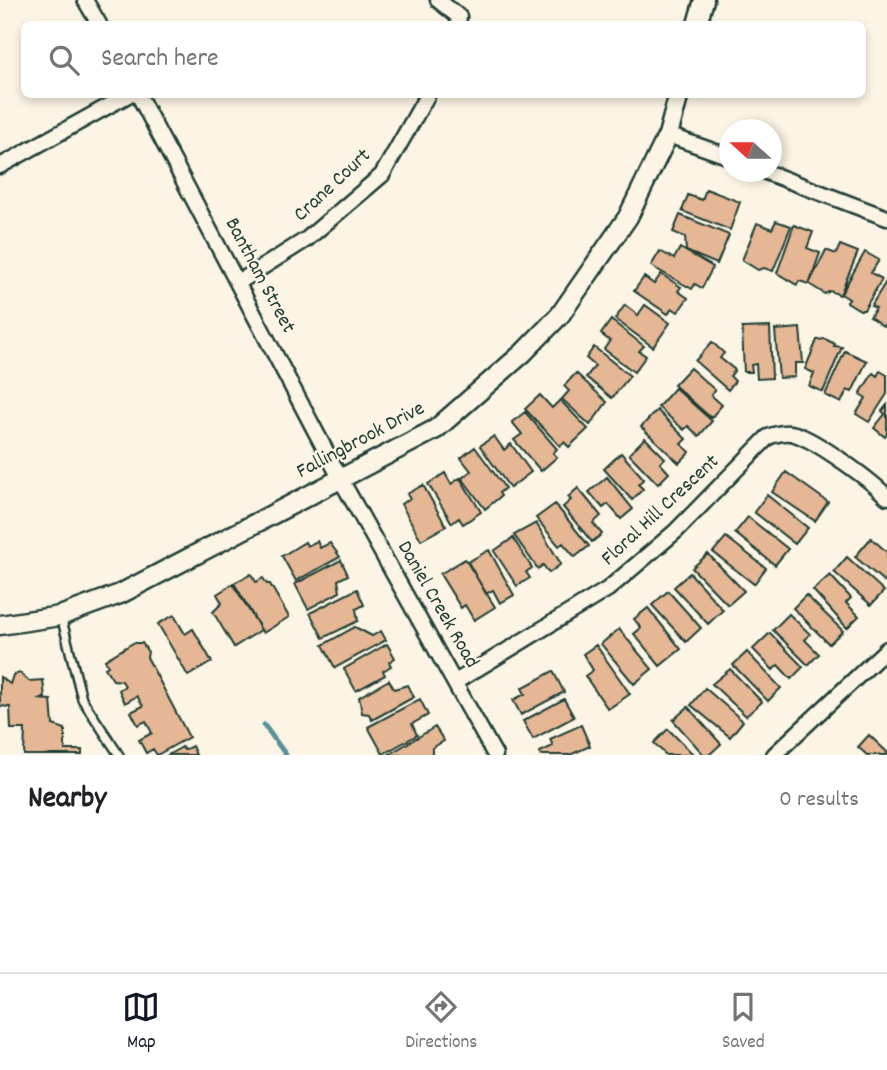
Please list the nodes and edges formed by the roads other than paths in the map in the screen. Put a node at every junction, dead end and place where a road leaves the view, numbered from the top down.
1 (85, 0) edge
2 (438, 0) edge
3 (704, 0) edge
4 (97, 21) edge
5 (458, 21) edge
6 (698, 21) edge
7 (123, 98) edge
8 (140, 98) edge
9 (426, 98) edge
10 (677, 98) edge
11 (668, 135) junction
12 (719, 153) edge
13 (0, 166) edge
14 (782, 178) edge
15 (887, 218) edge
16 (239, 282) junction
17 (340, 478) junction
18 (887, 497) edge
19 (60, 616) junction
20 (0, 625) edge
21 (887, 649) edge
22 (457, 681) junction
23 (119, 755) edge
24 (495, 755) edge
25 (774, 755) edge

1 - 4 street
2 - 5 street
3 - 6 street
7 - 13 street
8 - 16 street, Bantham Street
9 - 16 street, Crane Court
10 - 11 street, Fallingbrook Drive
11 - 12 street
11 - 17 street, Fallingbrook Drive
14 - 15 street
16 - 17 street, Bantham Street
17 - 19 street, Fallingbrook Drive
17 - 22 street, Daniel Creek Road
18 - 22 street, Floral Hill Crescent
19 - 20 street, Fallingbrook Drive
19 - 23 lane
21 - 25 street
22 - 24 street, Daniel Creek Road

